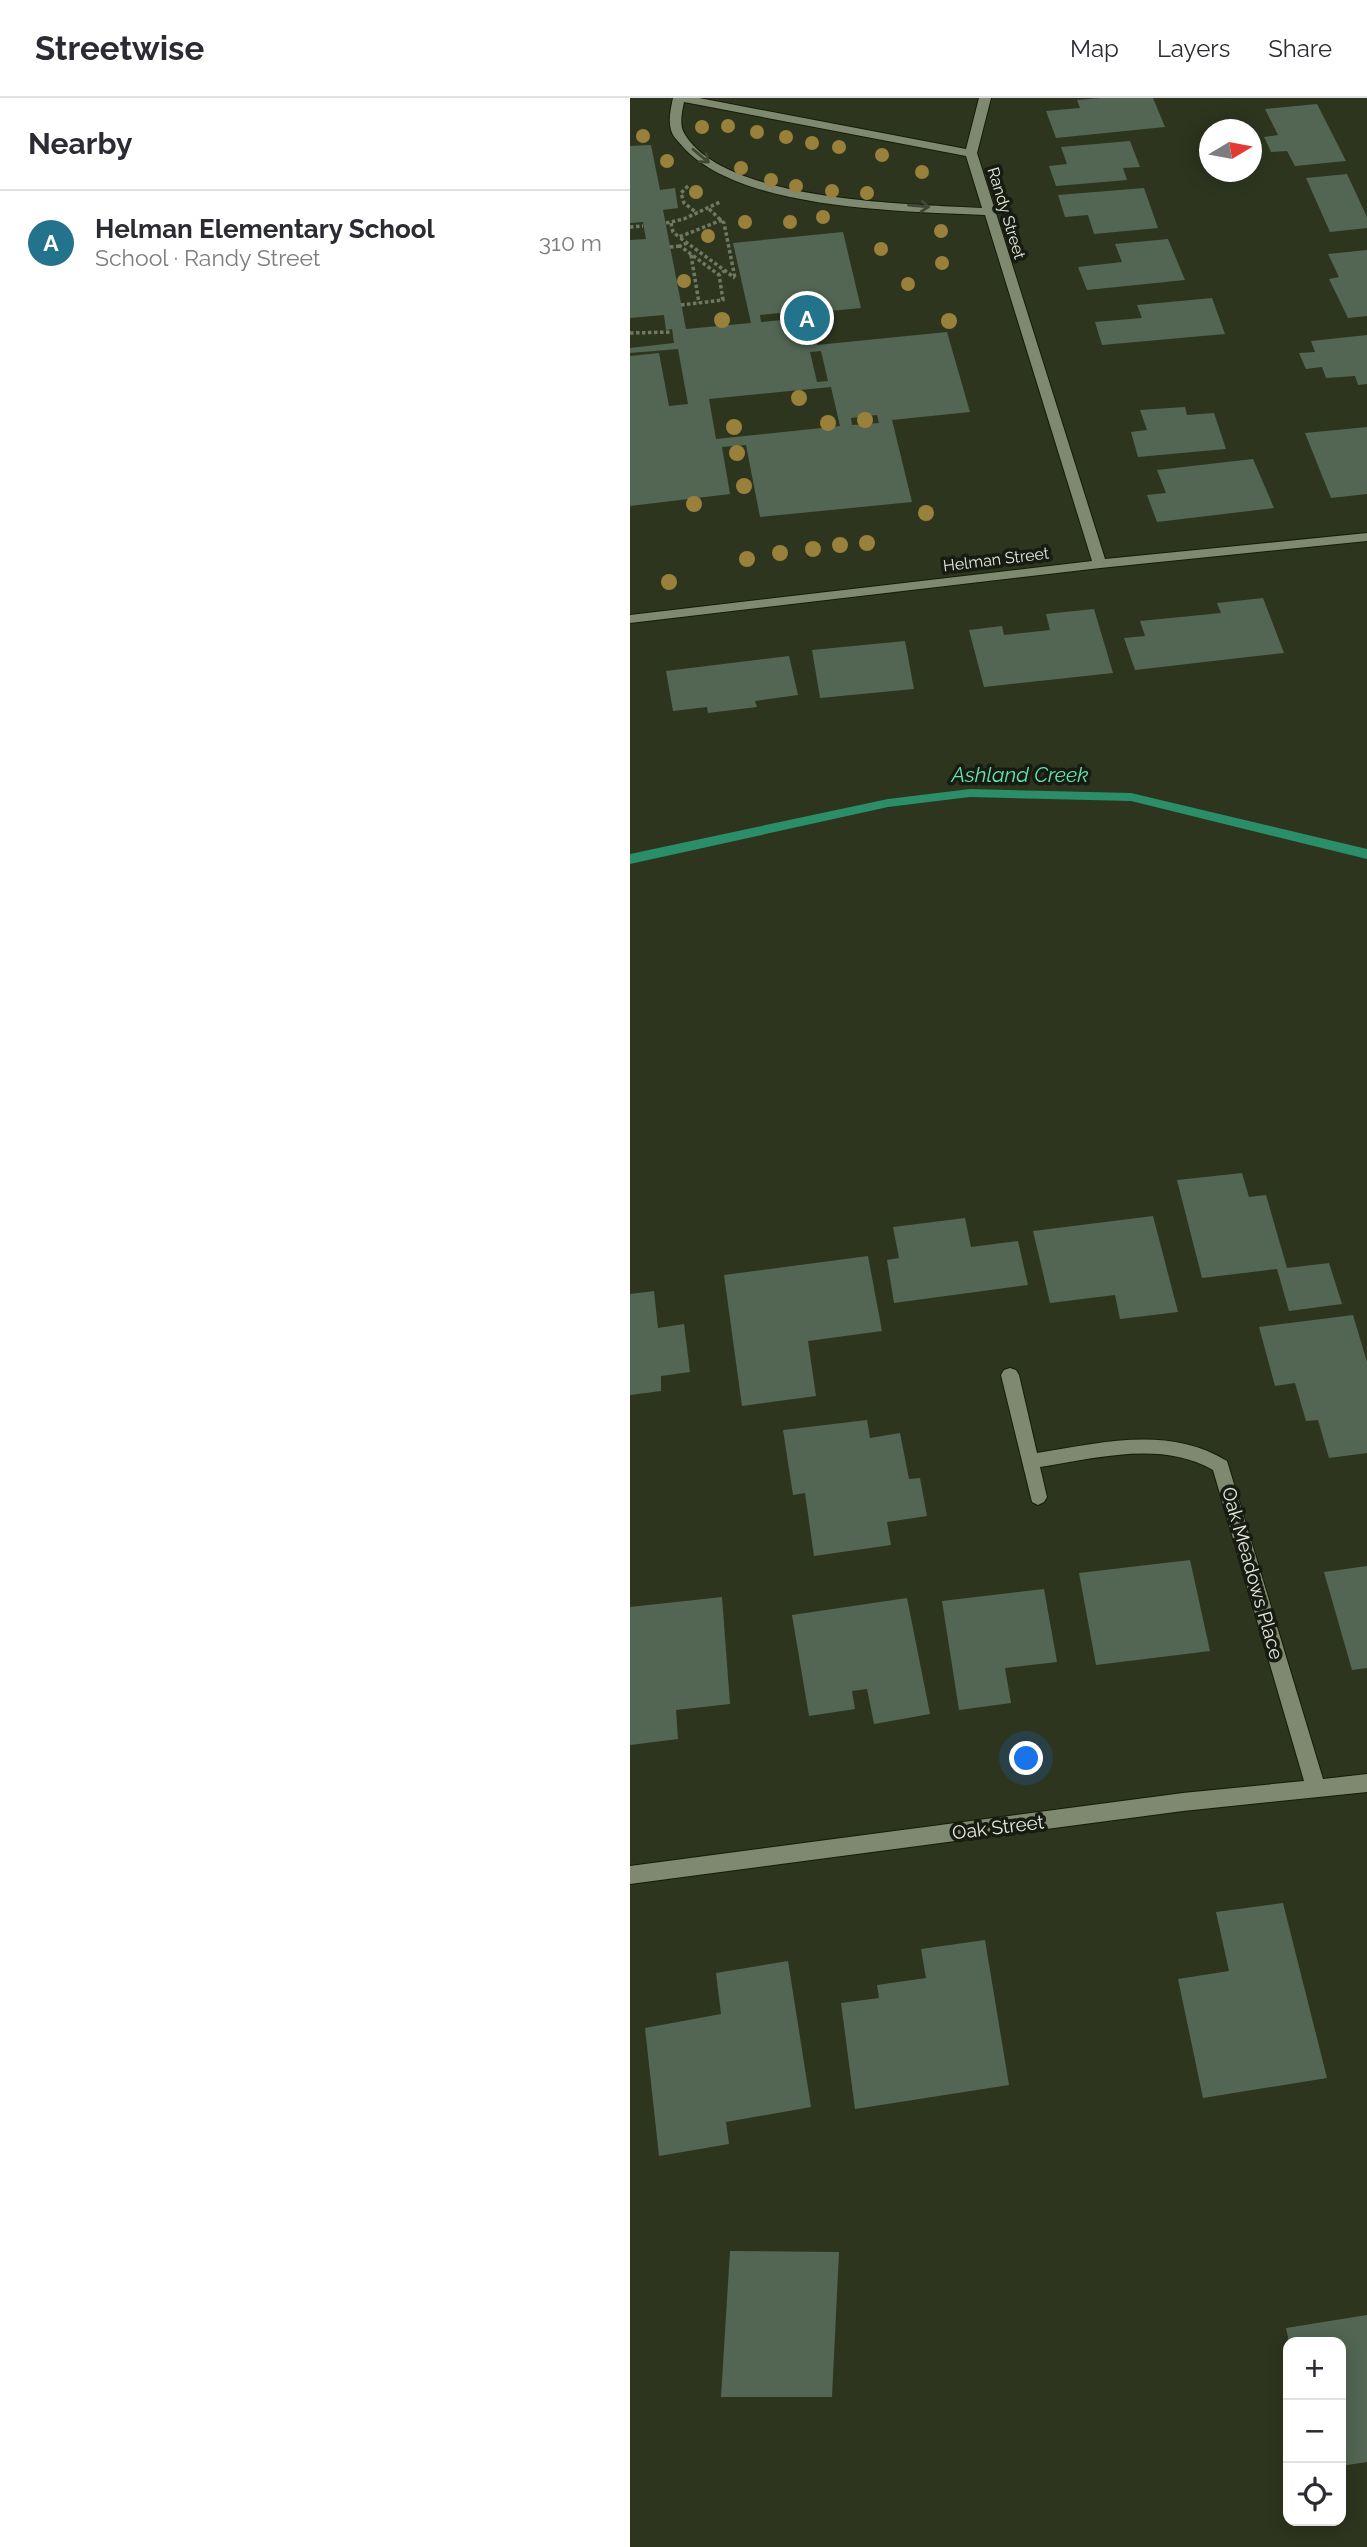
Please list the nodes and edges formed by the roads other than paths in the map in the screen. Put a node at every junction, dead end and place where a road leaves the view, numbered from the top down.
1 (680, 98) edge
2 (985, 98) edge
3 (971, 153) junction
4 (990, 212) junction
5 (1367, 537) edge
6 (1100, 564) junction
7 (630, 620) edge
8 (1010, 1375) dead end
9 (1030, 1461) junction
10 (1038, 1497) dead end
11 (1367, 1783) edge
12 (1316, 1788) junction
13 (630, 1875) edge

1 - 3 street, Randy Street
1 -> 4 street
2 - 3 street
3 - 4 street, Randy Street
4 - 6 street, Randy Street
5 - 6 street, Helman Street
6 - 7 street, Helman Street
8 - 9 street
9 - 10 street
9 - 12 street, Oak Meadows Place
11 - 12 street, Oak Street
12 - 13 street, Oak Street

